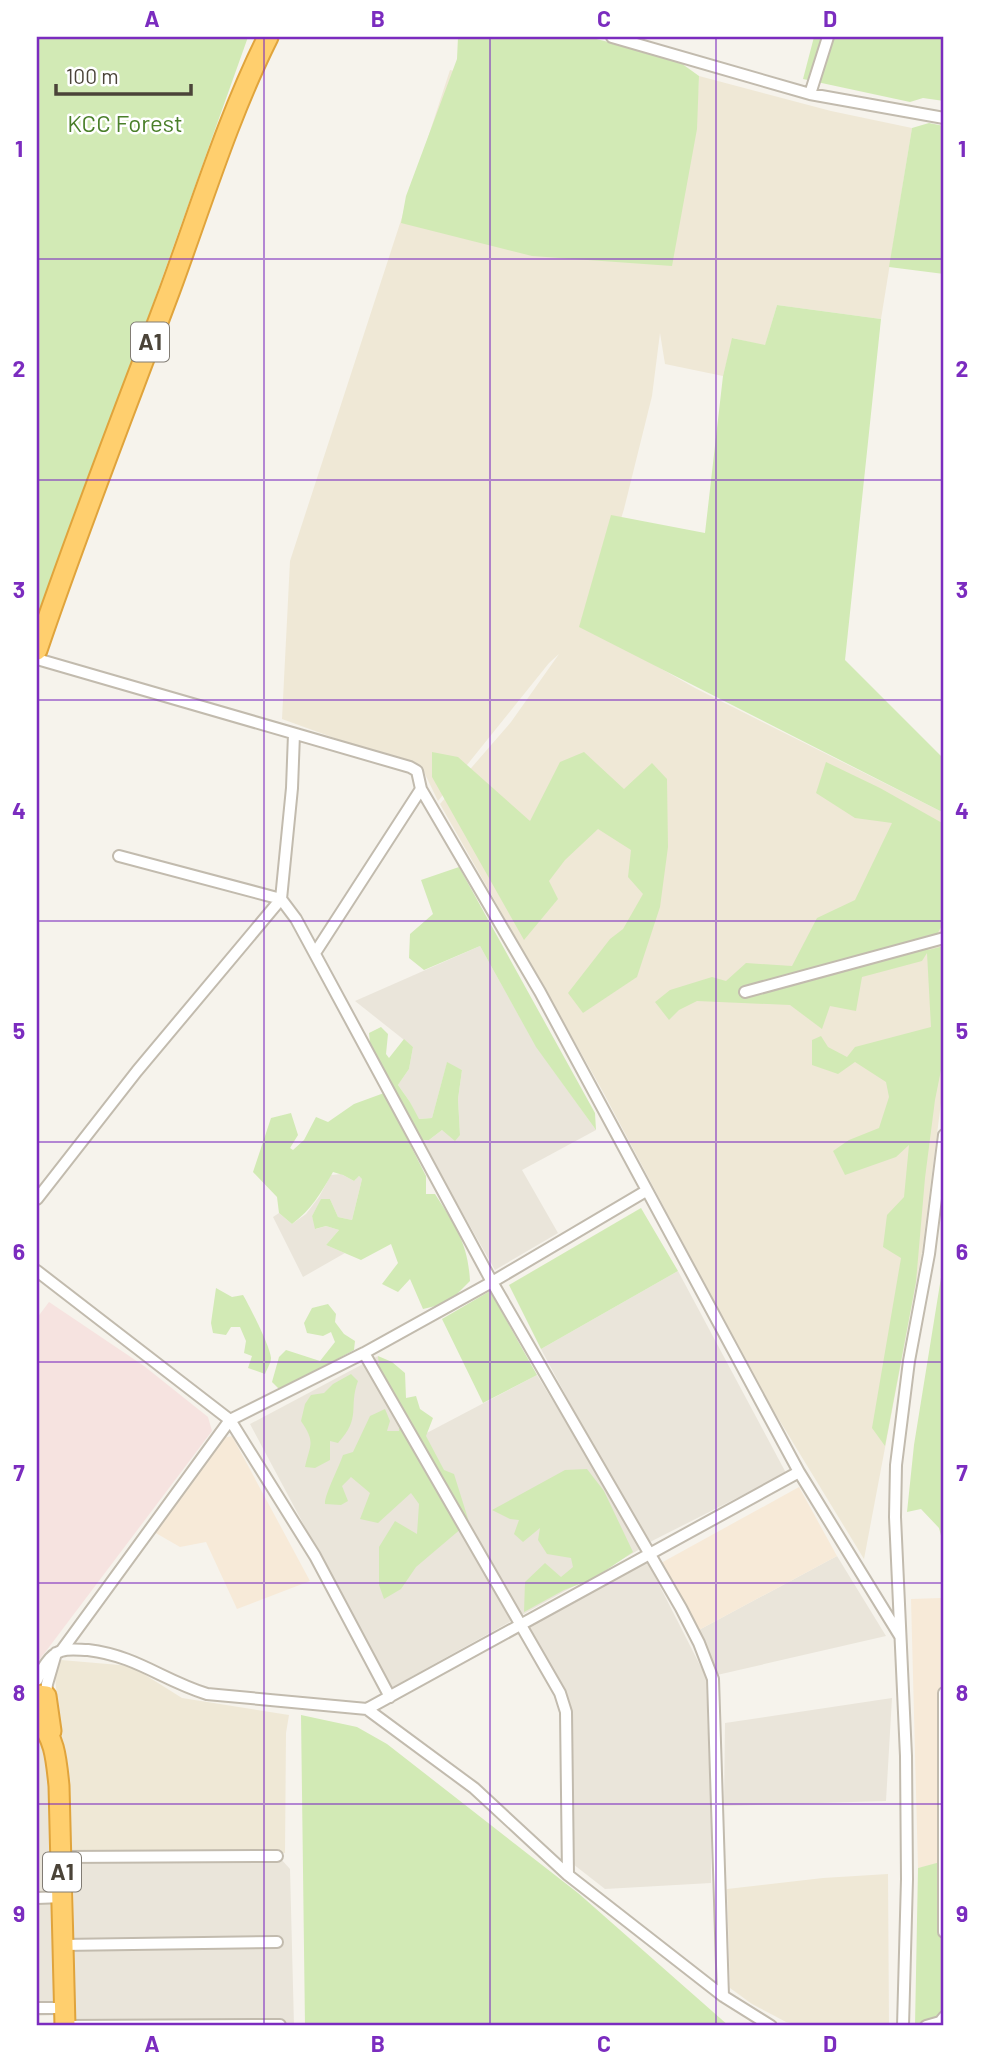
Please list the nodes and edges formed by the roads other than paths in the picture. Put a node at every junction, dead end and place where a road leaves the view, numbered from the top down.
1 (268, 37) edge
2 (612, 37) edge
3 (828, 37) edge
4 (810, 94) junction
5 (944, 118) edge
6 (37, 650) edge
7 (37, 659) edge
8 (294, 734) junction
9 (421, 789) junction
10 (119, 856) dead end
11 (281, 899) junction
12 (944, 938) edge
13 (315, 953) junction
14 (745, 992) dead end
15 (944, 1135) edge
16 (646, 1191) junction
17 (37, 1199) edge
18 (37, 1271) edge
19 (492, 1282) junction
20 (364, 1353) junction
21 (230, 1420) junction
22 (799, 1472) junction
23 (649, 1553) junction
24 (519, 1625) junction
25 (902, 1639) junction
26 (59, 1652) junction
27 (944, 1693) edge
28 (390, 1697) junction
29 (40, 1700) edge
30 (367, 1709) junction
31 (277, 1856) dead end
32 (62, 1857) junction
33 (568, 1875) junction
34 (63, 1897) junction
35 (37, 1898) edge
36 (944, 1932) edge
37 (278, 1942) dead end
38 (62, 1945) junction
39 (723, 1996) junction
40 (37, 2008) edge
41 (944, 2018) edge
42 (65, 2020) edge
43 (280, 2025) edge
44 (771, 2026) edge
45 (903, 2026) edge
46 (926, 2026) edge

1 - 6 highway, A1
2 - 4 street
3 - 4 street
4 - 5 street
7 - 8 street
8 - 9 street
8 - 11 street
9 - 13 street
9 - 16 street
10 - 11 street
11 - 13 street
11 - 17 street
12 - 14 street
13 - 19 street
15 - 25 street
16 - 19 street
16 - 22 street
18 - 21 street
19 - 20 street
19 - 23 street
20 - 21 street
20 - 24 street
21 - 26 street
21 - 28 street
22 - 23 street
22 - 25 street
23 - 24 street
23 - 39 street
24 - 28 street
24 - 33 street
25 - 45 street
26 - 29 street
26 - 29 street
26 - 30 street
27 - 36 street
28 - 30 street
29 - 32 highway, A1
30 - 33 street
31 - 32 street
32 - 34 highway, A1
33 - 39 street
34 - 35 street
34 - 38 highway, A1
37 - 38 street
38 - 42 highway, A1
39 - 44 street
40 - 42 street
41 - 46 street
42 - 43 street

